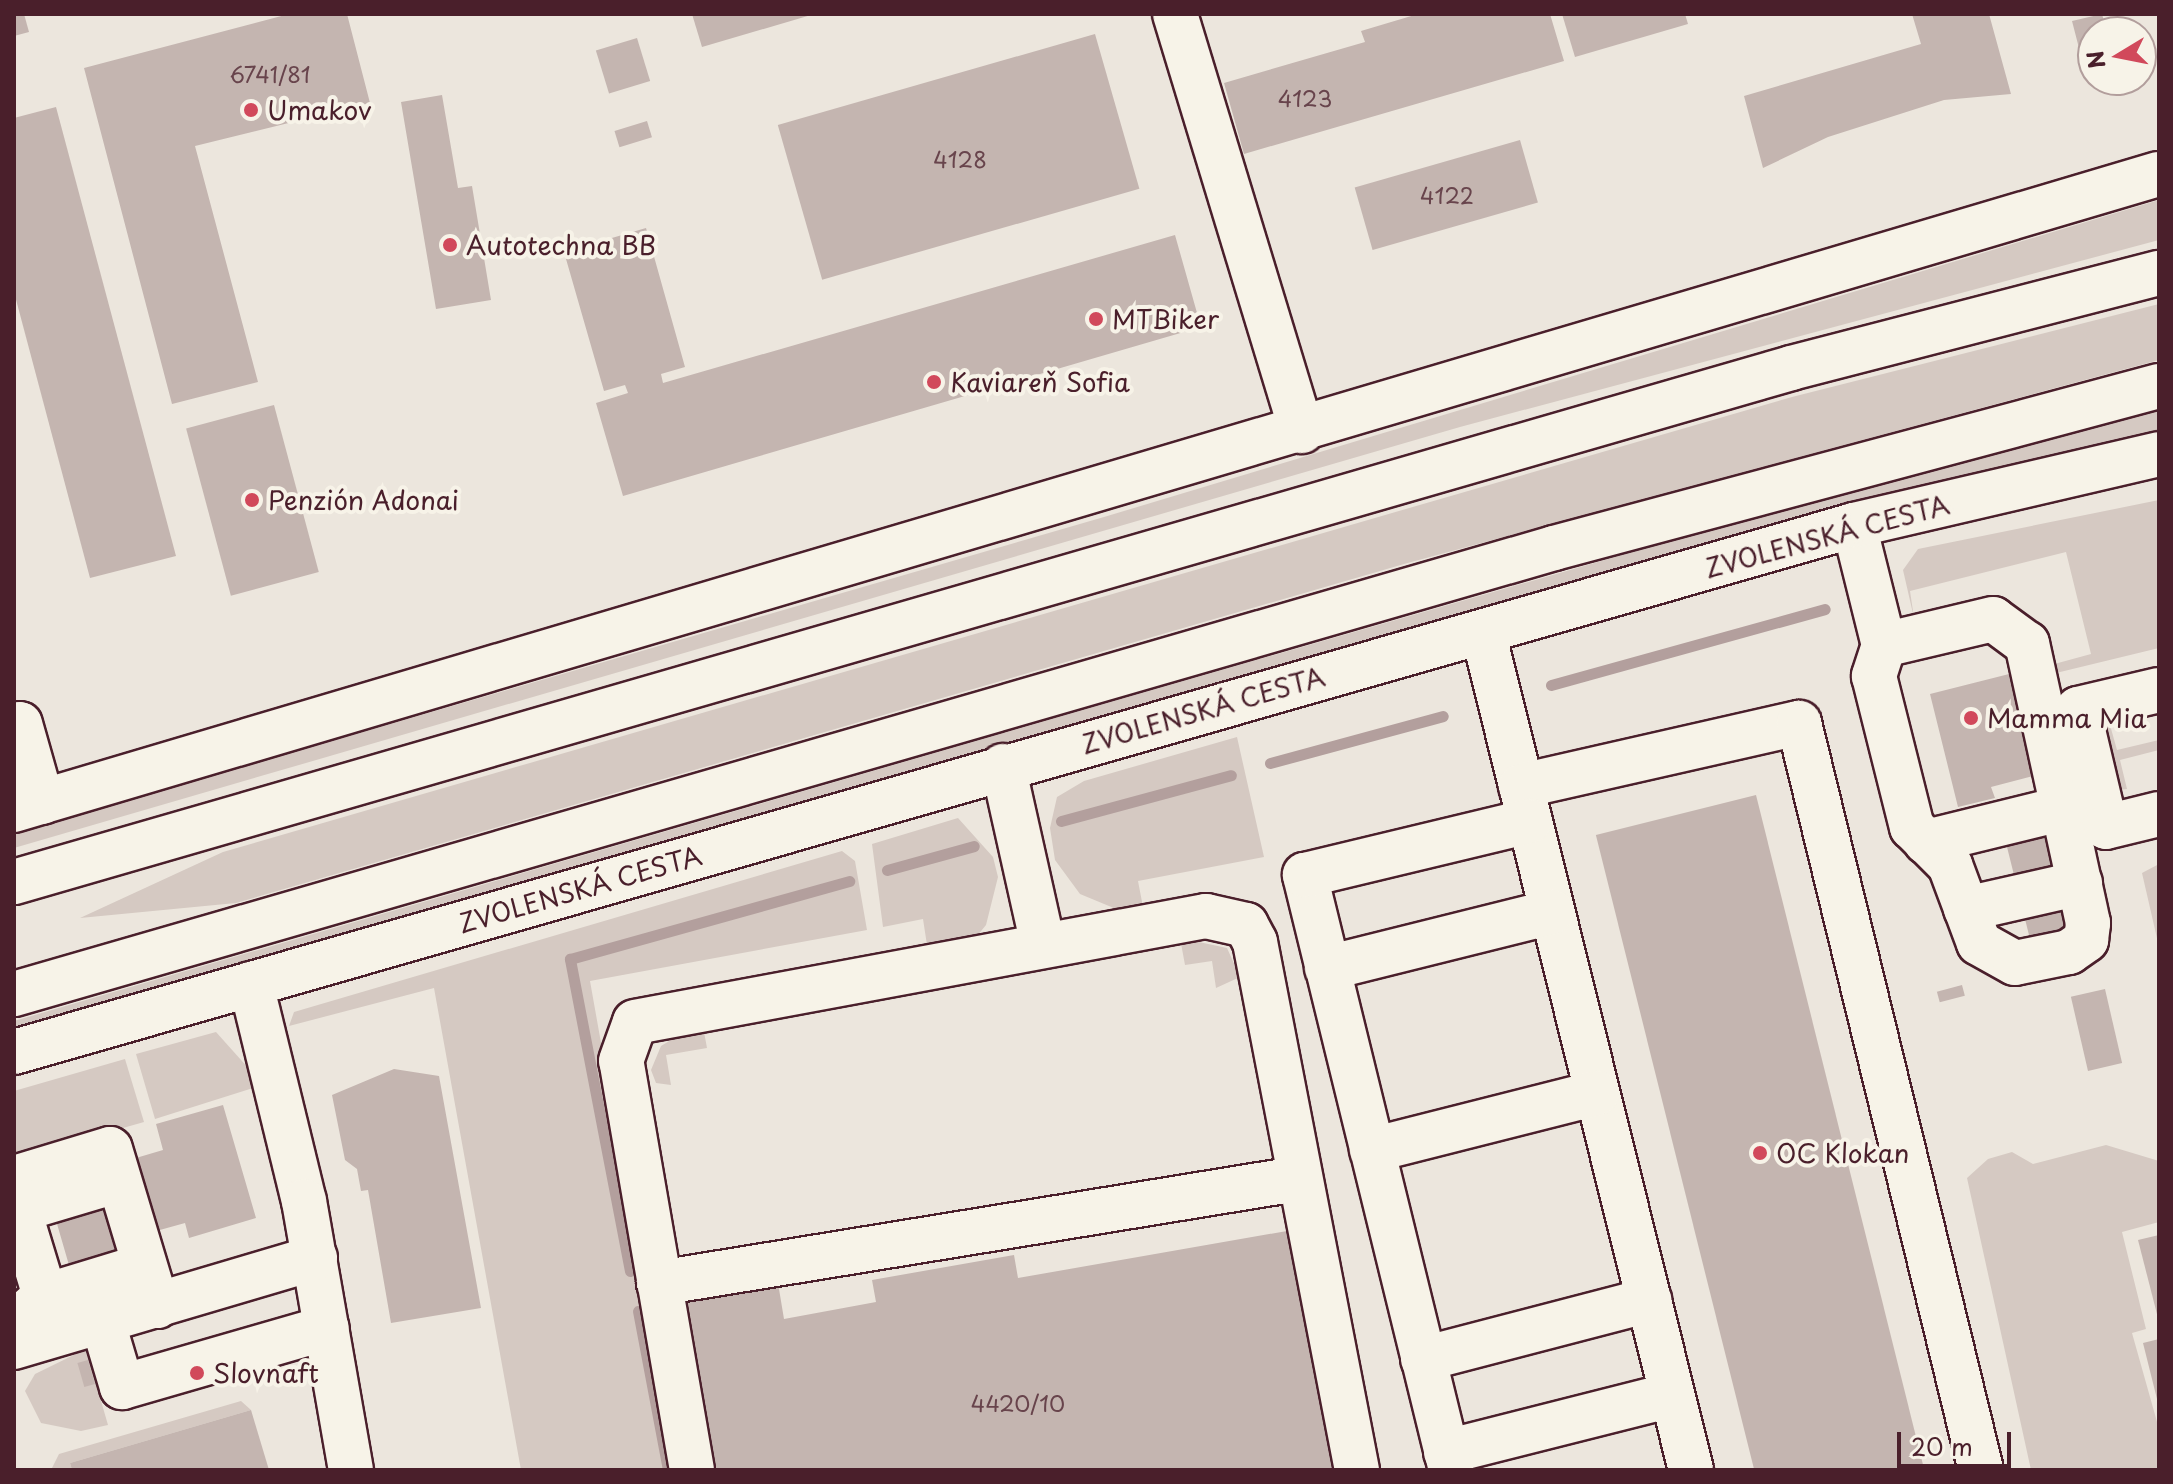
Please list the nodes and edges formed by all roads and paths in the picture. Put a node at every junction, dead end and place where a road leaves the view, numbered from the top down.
1 (1175, 14) edge
2 (2159, 174) edge
3 (2159, 273) edge
4 (2159, 386) edge
5 (1302, 431) junction
6 (2159, 454) edge
7 (1854, 525) junction
8 (1483, 632) junction
9 (1884, 645) junction
10 (2159, 690) edge
11 (2061, 714) junction
12 (14, 726) edge
13 (1003, 766) junction
14 (1526, 804) junction
15 (28, 806) edge
16 (2159, 814) edge
17 (2067, 822) junction
18 (1938, 853) junction
19 (14, 882) edge
20 (2083, 897) junction
21 (1552, 912) junction
22 (1971, 922) junction
23 (1043, 945) junction
24 (1327, 968) junction
25 (251, 984) junction
26 (14, 994) edge
27 (14, 1052) edge
28 (1597, 1093) junction
29 (1372, 1150) junction
30 (1296, 1179) junction
31 (137, 1240) junction
32 (24, 1244) edge
33 (315, 1258) junction
34 (659, 1283) junction
35 (1649, 1300) junction
36 (103, 1323) junction
37 (327, 1328) junction
38 (14, 1347) edge
39 (1423, 1359) junction
40 (1672, 1395) junction
41 (1449, 1461) edge
42 (351, 1470) edge
43 (692, 1470) edge
44 (1357, 1470) edge
45 (1691, 1470) edge
46 (1981, 1470) edge

1 - 5 main road
2 - 5 main road
3 - 19 main road
4 - 26 main road
5 - 15 main road
6 - 7 main road, ZVOLENSKÁ CESTA
7 - 8 main road, ZVOLENSKÁ CESTA
7 - 9 main road
8 - 13 main road, ZVOLENSKÁ CESTA
8 - 14 main road
9 - 11 main road
9 - 18 main road
10 - 11 main road
11 - 16 main road
11 - 17 main road
12 - 15 main road
13 - 23 main road
13 - 25 main road, ZVOLENSKÁ CESTA
14 - 21 main road
14 - 24 main road
14 - 46 main road
17 - 18 main road
17 - 20 main road
18 - 22 main road
20 - 22 main road
20 - 22 main road
21 - 24 main road
21 - 28 main road
23 - 30 main road
23 - 34 main road
24 - 29 main road
25 - 27 main road, ZVOLENSKÁ CESTA
25 - 33 main road
28 - 29 main road
28 - 35 main road
29 - 39 main road
30 - 34 main road
30 - 44 main road
31 - 32 main road
31 - 32 main road
31 - 32 main road
31 - 33 main road
31 - 36 main road
33 - 37 main road
34 - 43 main road
35 - 39 main road
35 - 40 main road
36 - 37 main road
36 - 38 main road
37 - 42 main road
39 - 41 main road
40 - 41 main road
40 - 45 main road

